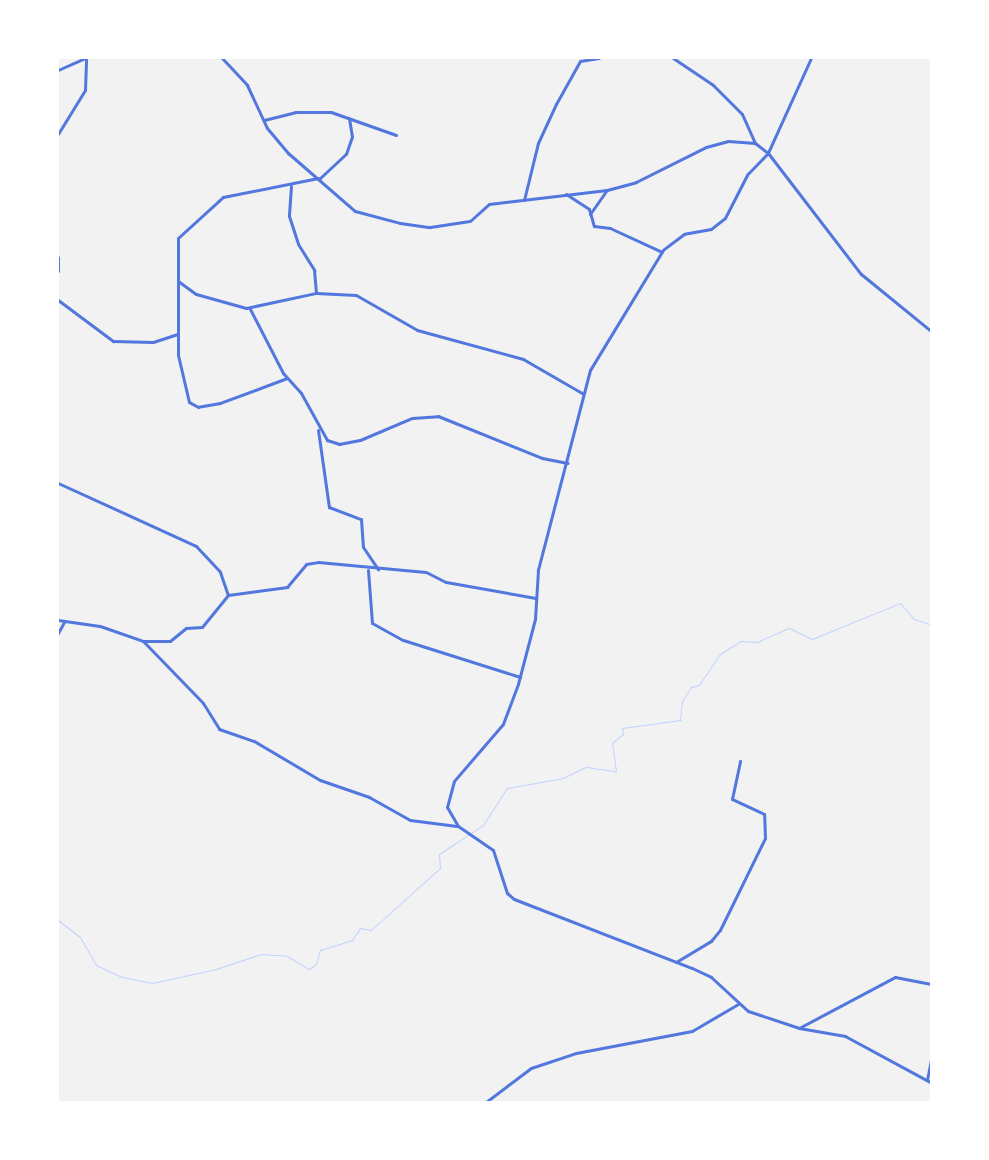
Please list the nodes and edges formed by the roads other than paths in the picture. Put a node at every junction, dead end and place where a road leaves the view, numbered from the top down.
1 (85, 58) edge
2 (222, 58) edge
3 (599, 58) edge
4 (673, 58) edge
5 (811, 58) edge
6 (58, 70) edge
7 (349, 118) junction
8 (264, 120) junction
9 (58, 134) edge
10 (396, 135) dead end
11 (755, 143) junction
12 (768, 153) junction
13 (318, 178) junction
14 (291, 186) junction
15 (607, 190) junction
16 (565, 194) junction
17 (524, 200) junction
18 (590, 214) junction
19 (662, 252) junction
20 (58, 257) edge
21 (58, 271) edge
22 (178, 282) junction
23 (316, 293) junction
24 (58, 300) edge
25 (250, 309) junction
26 (932, 332) edge
27 (177, 334) junction
28 (287, 378) junction
29 (582, 393) junction
30 (317, 427) junction
31 (568, 463) junction
32 (58, 483) edge
33 (368, 570) junction
34 (378, 570) junction
35 (228, 595) junction
36 (536, 598) junction
37 (58, 620) edge
38 (64, 622) junction
39 (58, 633) edge
40 (143, 642) junction
41 (520, 677) junction
42 (740, 761) dead end
43 (458, 826) junction
44 (676, 962) junction
45 (932, 984) edge
46 (738, 1004) junction
47 (799, 1028) junction
48 (932, 1054) edge
49 (927, 1080) junction
50 (932, 1083) edge
51 (486, 1102) edge

1 - 6 street
1 - 9 street
2 - 8 street
3 - 17 street
4 - 11 street
5 - 12 street
7 - 8 street
7 - 10 street
7 - 13 street
8 - 13 street
11 - 12 street
11 - 15 street
12 - 19 street
12 - 26 street
13 - 14 street
13 - 17 street
14 - 22 street
14 - 23 street
15 - 16 street
15 - 18 street
16 - 17 street
16 - 18 street
18 - 19 street
19 - 29 street
20 - 21 street
22 - 25 street
22 - 27 street
23 - 25 street
23 - 29 street
24 - 27 street
25 - 28 street
27 - 28 street
28 - 30 street
29 - 31 street
30 - 31 street
30 - 34 street
31 - 36 street
32 - 35 street
33 - 34 street
33 - 35 street
33 - 41 street
34 - 36 street
35 - 40 street
36 - 41 street
37 - 38 street
38 - 39 street
38 - 40 street
40 - 43 street
41 - 43 street
42 - 44 street
43 - 44 street
44 - 46 street
45 - 47 street
46 - 47 street
46 - 51 street
47 - 49 street
48 - 49 street
49 - 50 street

